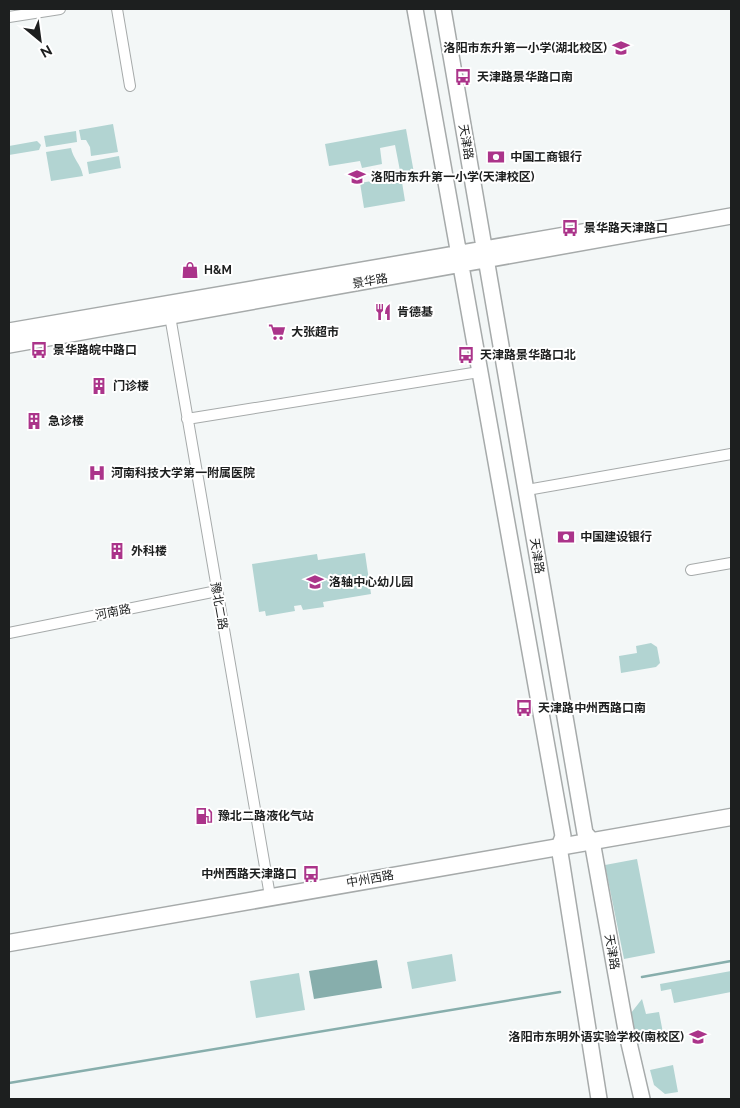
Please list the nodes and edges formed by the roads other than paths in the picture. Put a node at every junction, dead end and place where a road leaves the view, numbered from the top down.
1 (60, 9) edge
2 (117, 9) edge
3 (415, 9) edge
4 (443, 9) edge
5 (9, 18) edge
6 (130, 86) dead end
7 (731, 207) edge
8 (731, 216) edge
9 (485, 255) junction
10 (459, 260) junction
11 (170, 316) junction
12 (9, 332) edge
13 (9, 345) edge
14 (479, 372) junction
15 (187, 419) junction
16 (731, 454) edge
17 (526, 490) junction
18 (731, 563) edge
19 (691, 570) dead end
20 (217, 591) junction
21 (9, 633) edge
22 (731, 808) edge
23 (731, 817) edge
24 (589, 837) junction
25 (561, 842) junction
26 (269, 892) junction
27 (9, 933) edge
28 (9, 943) edge
29 (599, 1099) edge
30 (642, 1099) edge

1 - 5 street
2 - 6 street
3 - 10 main road, 天津路
4 - 9 main road, 天津路
7 - 9 main road, 景华路
8 - 9 main road, 景华路
9 - 10 main road, 景华路
9 - 17 main road, 天津路
10 - 11 main road, 景华路
10 - 12 main road, 景华路
10 - 14 main road, 天津路
11 - 13 main road, 景华路
11 - 15 street, 豫北二路
14 - 15 street
14 - 25 main road, 天津路
15 - 20 street, 豫北二路
16 - 17 street
17 - 24 main road, 天津路
18 - 19 street
20 - 21 street, 河南路
20 - 26 street, 豫北二路
22 - 24 main road, 中州西路
23 - 24 main road, 中州西路
24 - 25 main road, 中州西路
24 - 30 main road, 天津路
25 - 26 main road, 中州西路
25 - 29 main road, 天津路
26 - 27 main road, 中州西路
26 - 28 main road, 中州西路

